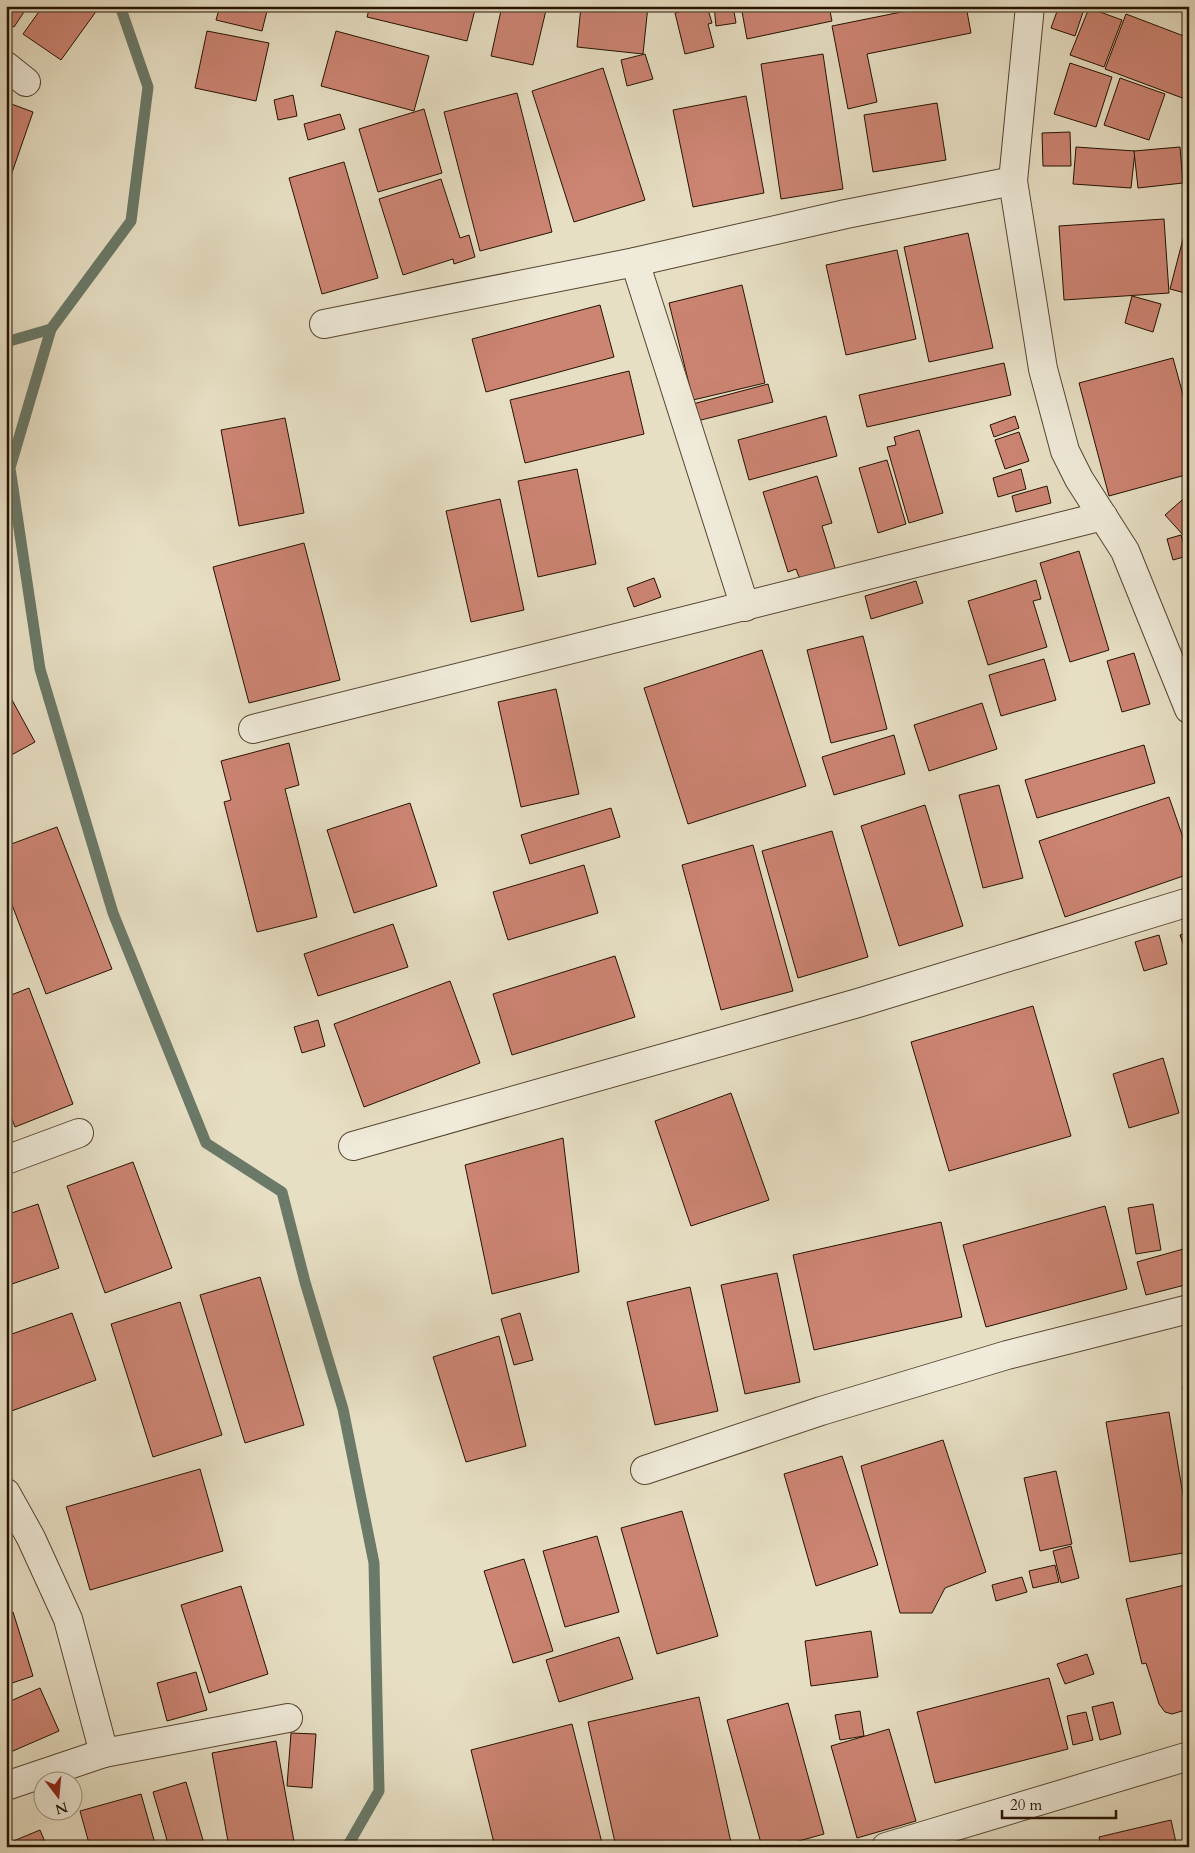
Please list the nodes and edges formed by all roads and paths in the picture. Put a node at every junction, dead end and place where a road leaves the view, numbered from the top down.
1 (1030, 6) edge
2 (1013, 181) junction
3 (635, 262) junction
4 (324, 324) dead end
5 (1103, 516) junction
6 (745, 607) junction
7 (1187, 700) edge
8 (253, 730) dead end
9 (1189, 902) edge
10 (79, 1133) dead end
11 (353, 1146) dead end
12 (6, 1160) edge
13 (1189, 1309) edge
14 (645, 1470) dead end
15 (6, 1493) edge
16 (288, 1718) dead end
17 (104, 1753) junction
18 (1189, 1756) edge
19 (6, 1786) edge
20 (892, 1846) edge

1 - 2 street
2 - 3 street
2 - 5 street
3 - 4 street
3 - 6 street
5 - 6 street
5 - 7 street
6 - 8 street
9 - 11 street
10 - 12 street
13 - 14 street
15 - 17 street
16 - 17 street
17 - 19 street
18 - 20 street

